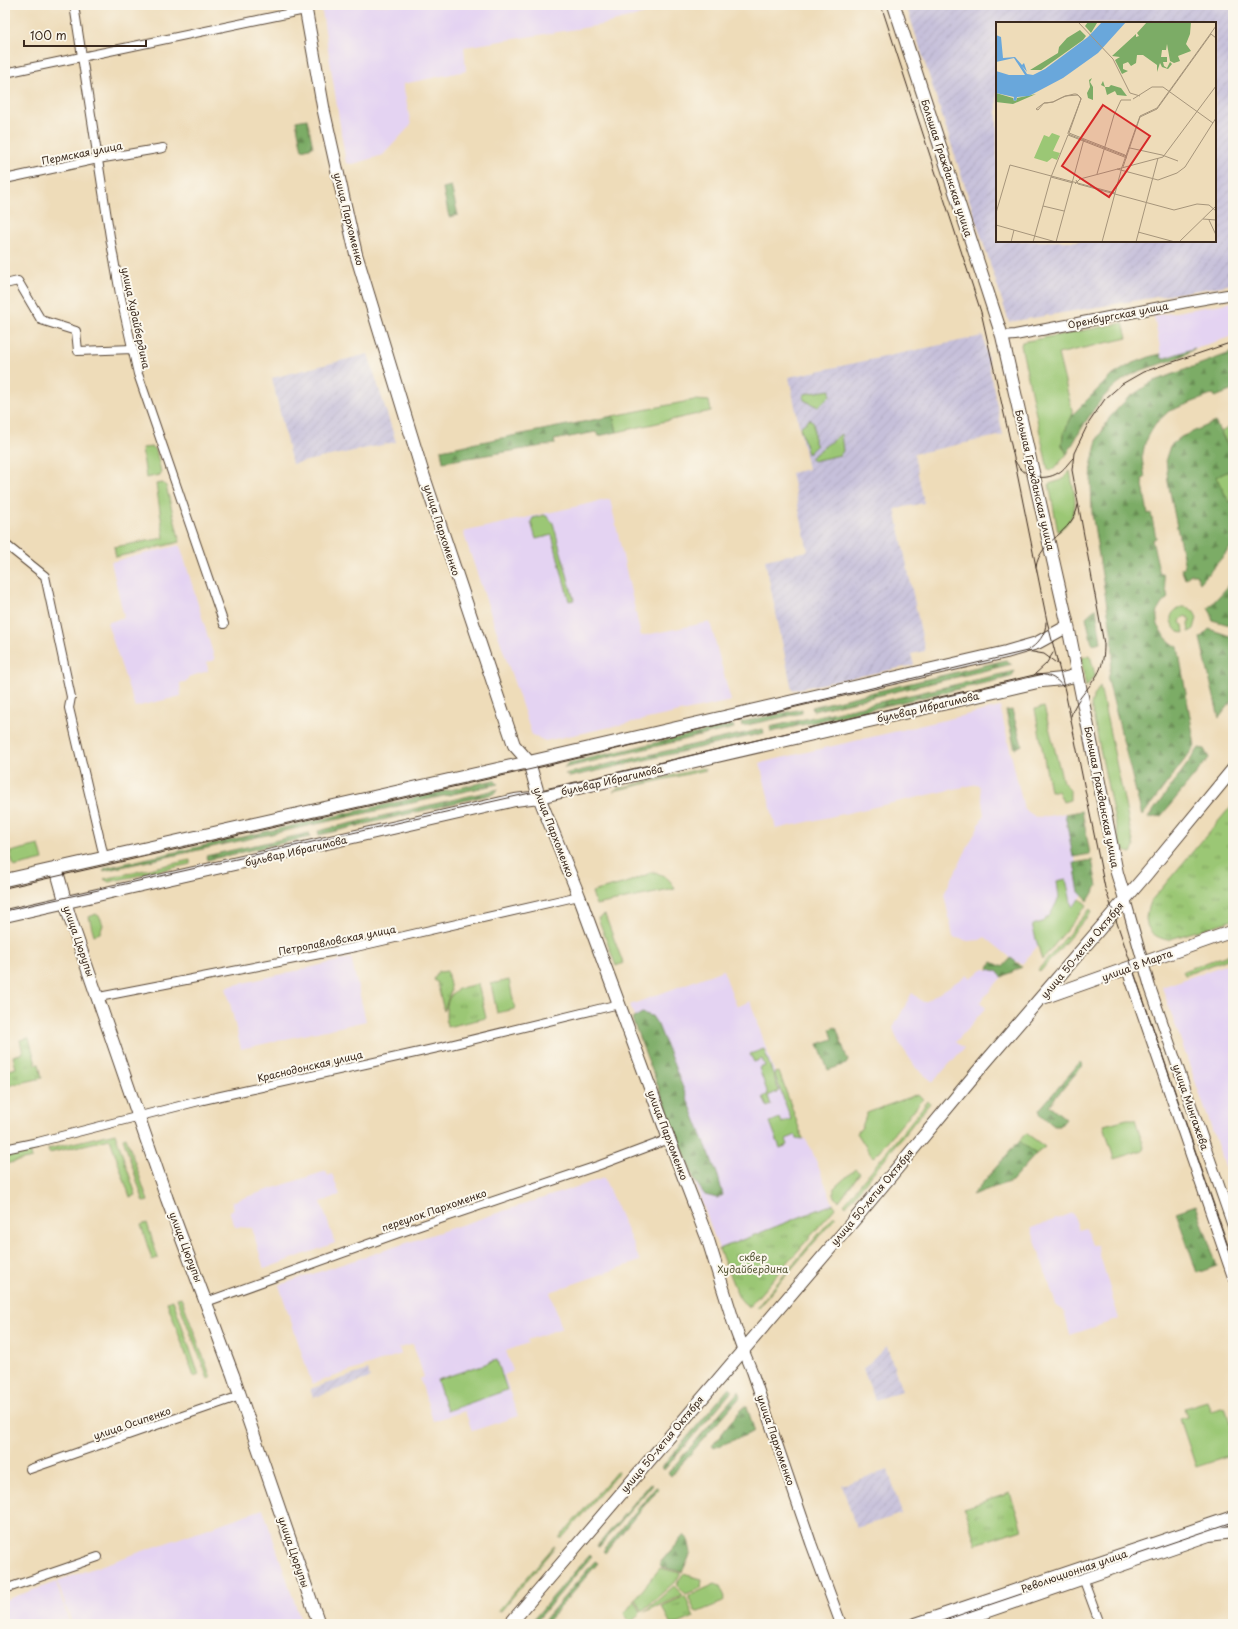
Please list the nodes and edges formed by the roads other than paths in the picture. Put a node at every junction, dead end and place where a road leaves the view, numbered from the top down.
1 (74, 5) edge
2 (894, 5) edge
3 (305, 8) edge
4 (82, 57) junction
5 (5, 73) edge
6 (163, 148) dead end
7 (98, 159) junction
8 (5, 179) edge
9 (5, 284) edge
10 (1233, 294) edge
11 (1002, 336) junction
12 (133, 349) junction
13 (5, 544) edge
14 (224, 624) dead end
15 (1068, 626) junction
16 (1078, 675) junction
17 (530, 762) junction
18 (1233, 769) edge
19 (539, 797) junction
20 (104, 857) junction
21 (56, 868) junction
22 (5, 880) edge
23 (579, 896) junction
24 (1125, 899) junction
25 (65, 903) junction
26 (5, 916) edge
27 (1233, 932) edge
28 (1144, 963) junction
29 (1126, 969) junction
30 (98, 997) junction
31 (1040, 998) junction
32 (619, 1004) junction
33 (139, 1116) junction
34 (669, 1139) junction
35 (5, 1149) edge
36 (1233, 1226) edge
37 (1233, 1277) edge
38 (206, 1302) junction
39 (743, 1349) junction
40 (240, 1396) junction
41 (30, 1469) dead end
42 (1233, 1518) edge
43 (1233, 1532) edge
44 (98, 1557) dead end
45 (1083, 1578) junction
46 (5, 1589) edge
47 (319, 1624) edge
48 (510, 1624) edge
49 (840, 1624) edge
50 (916, 1624) edge
51 (950, 1624) edge
52 (1100, 1624) edge

1 - 4 street, улица Худайбердина
2 - 11 main road, Большая Гражданская улица
3 - 4 street
3 - 17 main road, улица Пархоменко
4 - 5 street
4 - 7 street, улица Худайбердина
6 - 7 street, Пермская улица
7 - 8 street, Пермская улица
7 - 12 street, улица Худайбердина
9 - 12 street
10 - 11 street, Оренбургская улица
11 - 15 main road, Большая Гражданская улица
12 - 14 street, улица Худайбердина
13 - 20 street
15 - 16 main road, Большая Гражданская улица
15 - 17 main road
16 - 19 main road, бульвар Ибрагимова
16 - 24 main road, Большая Гражданская улица
17 - 19 main road, улица Пархоменко
17 - 20 main road
18 - 24 main road, улица 50-летия Октября
19 - 23 main road, улица Пархоменко
19 - 25 main road, бульвар Ибрагимова
20 - 21 main road
21 - 22 main road
21 - 25 main road, улица Цюрупы
23 - 30 street, Петропавловская улица
23 - 32 main road, улица Пархоменко
24 - 28 street, Большая Гражданская улица
24 - 31 main road, улица 50-летия Октября
25 - 26 main road, бульвар Ибрагимова
25 - 30 main road, улица Цюрупы
27 - 28 main road, улица 8 Марта
28 - 29 main road, улица 8 Марта
28 - 36 street, улица Мингажева
29 - 31 main road, улица 8 Марта
29 - 37 street
30 - 33 main road, улица Цюрупы
31 - 39 main road, улица 50-летия Октября
32 - 33 street, Краснодонская улица
32 - 34 main road, улица Пархоменко
33 - 35 street, Краснодонская улица
33 - 38 main road, улица Цюрупы
34 - 38 street, переулок Пархоменко
34 - 39 main road, улица Пархоменко
38 - 40 main road, улица Цюрупы
39 - 48 main road, улица 50-летия Октября
39 - 49 street, улица Пархоменко
40 - 41 street, улица Осипенко
40 - 47 main road, улица Цюрупы
42 - 50 main road, Революционная улица
43 - 45 main road
44 - 46 street
45 - 51 main road
45 - 52 street

